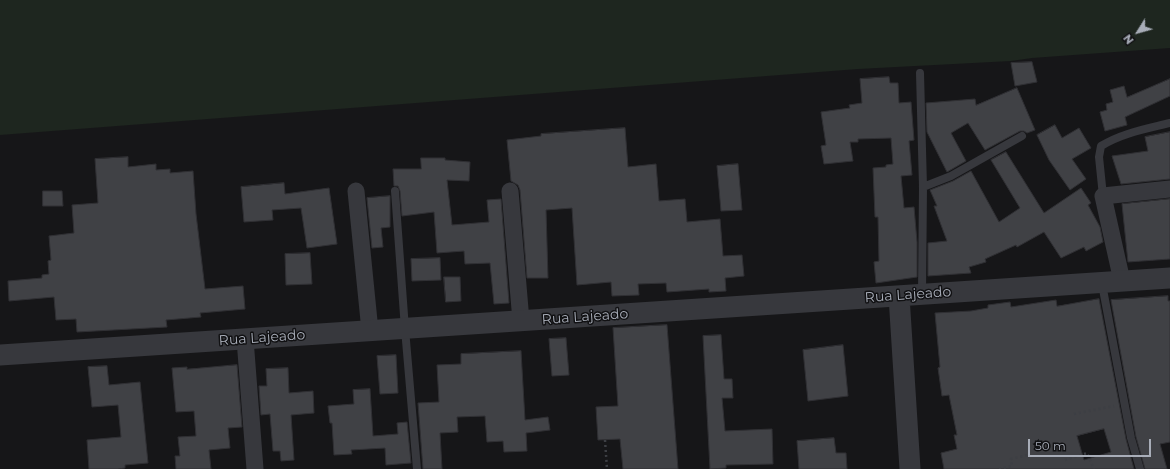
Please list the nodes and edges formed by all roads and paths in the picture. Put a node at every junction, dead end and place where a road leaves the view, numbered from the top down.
1 (920, 73) dead end
2 (1170, 124) edge
3 (1022, 136) dead end
4 (923, 187) junction
5 (1170, 189) edge
6 (356, 191) dead end
7 (395, 191) dead end
8 (510, 191) dead end
9 (1103, 196) junction
10 (1170, 278) edge
11 (1112, 282) junction
12 (922, 295) junction
13 (899, 296) junction
14 (521, 321) junction
15 (405, 328) junction
16 (370, 331) junction
17 (245, 339) junction
18 (0, 355) edge
19 (1125, 406) junction
20 (1074, 414) dead end
21 (605, 440) dead end
22 (1027, 455) dead end
23 (1065, 460) dead end
24 (1006, 468) edge
25 (255, 469) edge
26 (417, 469) edge
27 (607, 469) edge
28 (910, 469) edge
29 (999, 469) edge
30 (1094, 469) edge
31 (1140, 469) edge

1 - 4 lane
2 - 9 lane
3 - 4 lane
4 - 12 lane
5 - 9 street
6 - 16 street
7 - 15 lane
8 - 14 street
9 - 11 street
10 - 11 street, Rua Lajeado
11 - 12 street, Rua Lajeado
11 - 19 lane
12 - 13 street, Rua Lajeado
13 - 14 street, Rua Lajeado
13 - 28 street
14 - 15 street, Rua Lajeado
15 - 16 street, Rua Lajeado
15 - 26 lane
16 - 17 street, Rua Lajeado
17 - 18 street, Rua Lajeado
17 - 25 street
19 - 20 path
19 - 31 lane
21 - 27 path
22 - 24 path
23 - 30 path
24 - 29 path

